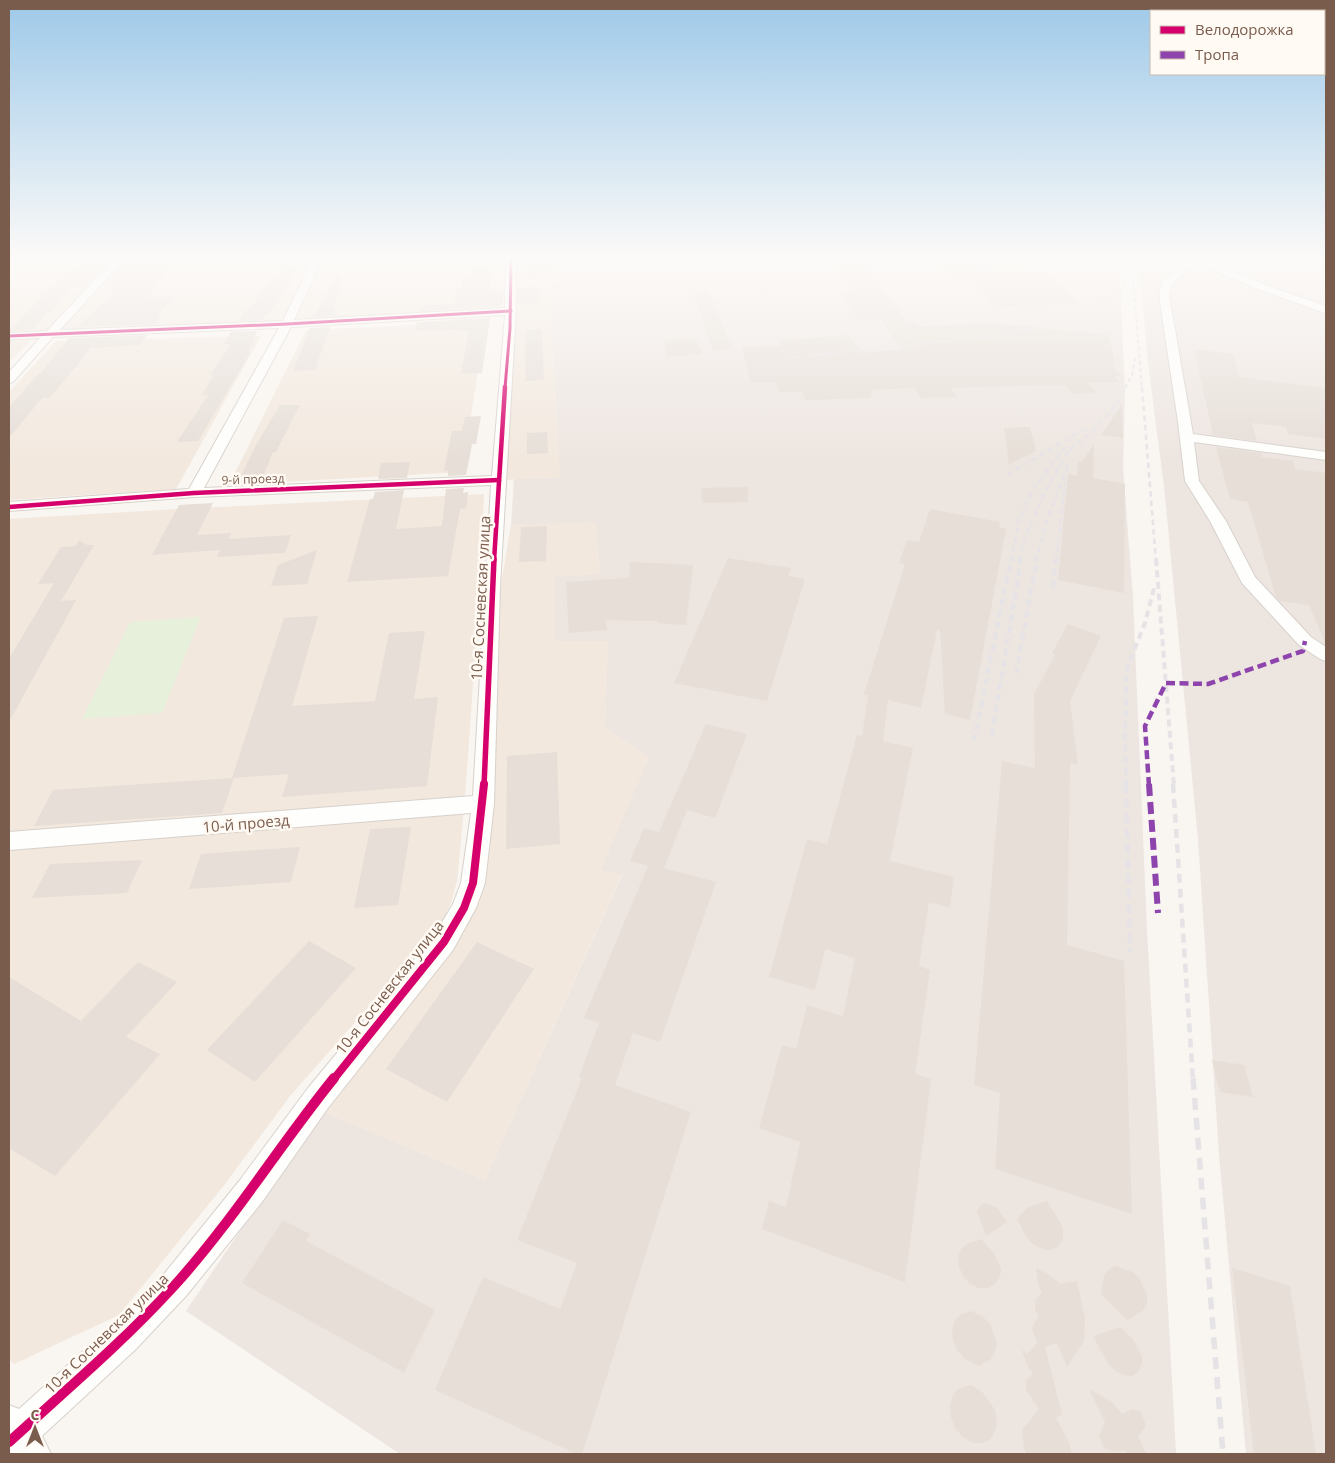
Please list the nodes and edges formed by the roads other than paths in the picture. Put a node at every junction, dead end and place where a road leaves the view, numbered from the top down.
1 (59, 324) edge
2 (281, 324) edge
3 (287, 324) edge
4 (510, 324) edge
5 (1169, 324) edge
6 (50, 334) junction
7 (9, 336) edge
8 (9, 379) edge
9 (1186, 437) junction
10 (1326, 456) edge
11 (499, 480) junction
12 (194, 493) junction
13 (9, 506) edge
14 (1326, 655) edge
15 (483, 804) junction
16 (9, 841) edge
17 (17, 1438) edge

1 - 6 street
2 - 6 street
3 - 12 street
4 - 11 street, 10-я Сосневская улица
5 - 9 street
6 - 7 street
6 - 8 street
9 - 10 street
9 - 14 street
11 - 12 street, 9-й проезд
11 - 15 street, 10-я Сосневская улица
12 - 13 street, 9-й проезд
15 - 16 street, 10-й проезд
15 - 17 street, 10-я Сосневская улица

